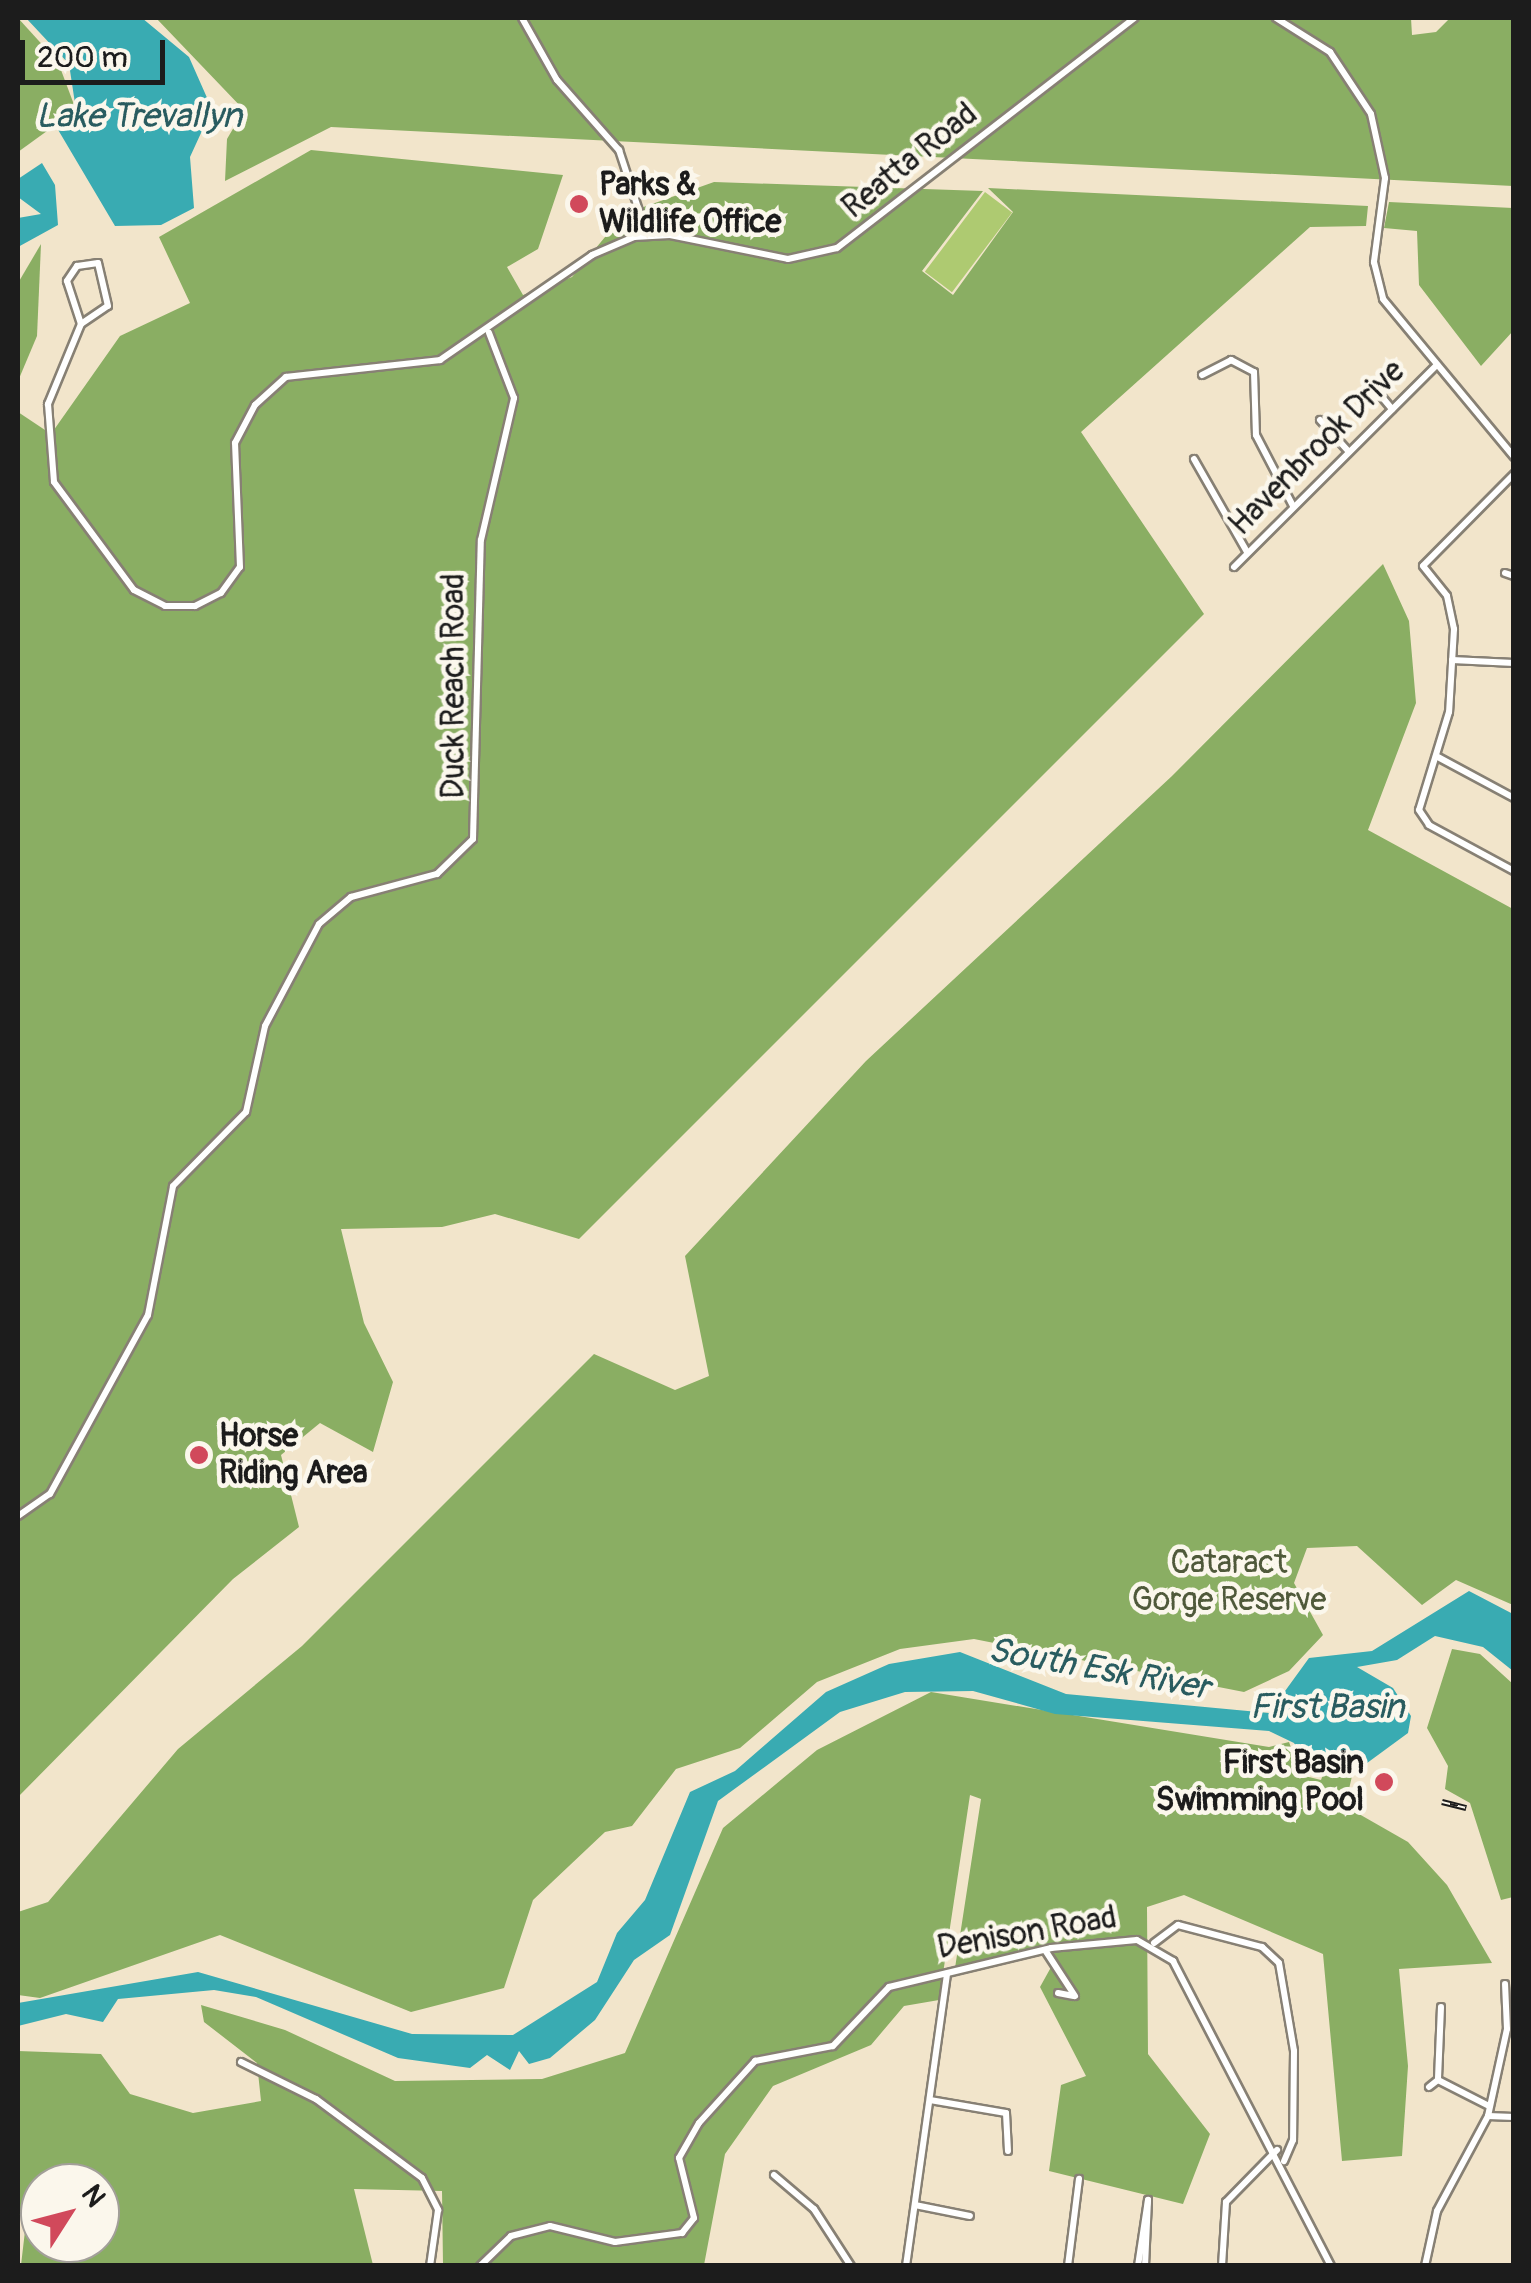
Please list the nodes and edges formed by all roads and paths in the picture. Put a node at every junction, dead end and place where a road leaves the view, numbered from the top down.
1 (522, 18) edge
2 (1136, 18) edge
3 (1276, 18) edge
4 (646, 235) junction
5 (81, 324) junction
6 (489, 333) junction
7 (1436, 366) junction
8 (1202, 375) dead end
9 (1371, 384) dead end
10 (1392, 409) junction
11 (1320, 420) dead end
12 (1349, 452) junction
13 (1514, 456) edge
14 (1194, 458) dead end
15 (1514, 474) edge
16 (1293, 506) junction
17 (1247, 552) junction
18 (1234, 568) dead end
19 (1452, 660) junction
20 (1514, 663) edge
21 (1436, 756) junction
22 (1514, 798) edge
23 (1514, 871) edge
24 (18, 1516) edge
25 (1154, 1943) junction
26 (1045, 1950) junction
27 (962, 1969) junction
28 (947, 1974) junction
29 (1505, 1984) dead end
30 (946, 1989) junction
31 (1058, 1993) dead end
32 (1436, 2009) dead end
33 (240, 2062) dead end
34 (1438, 2080) junction
35 (1429, 2086) dead end
36 (930, 2100) junction
37 (1489, 2106) junction
38 (1488, 2116) junction
39 (1514, 2117) edge
40 (1277, 2150) junction
41 (1008, 2151) dead end
42 (1284, 2161) junction
43 (774, 2175) dead end
44 (1079, 2179) dead end
45 (915, 2204) junction
46 (970, 2216) dead end
47 (430, 2266) edge
48 (480, 2266) edge
49 (852, 2266) edge
50 (906, 2266) edge
51 (1068, 2266) edge
52 (1141, 2266) edge
53 (1222, 2266) edge
54 (1331, 2266) edge
55 (1424, 2266) edge

1 - 4 street
2 - 4 street, Reatta Road
3 - 7 street
4 - 6 street, Reatta Road
5 - 5 street, Reatta Road
5 - 6 street, Reatta Road
6 - 24 street, Duck Reach Road
7 - 10 street, Havenbrook Drive
7 - 13 street
8 - 16 street
9 - 10 street
10 - 12 street, Havenbrook Drive
11 - 12 street
12 - 16 street, Havenbrook Drive
14 - 17 street
15 - 19 street
16 - 17 street, Havenbrook Drive
17 - 18 street, Havenbrook Drive
19 - 20 street
19 - 21 street
21 - 22 street
21 - 23 street
25 - 26 street, Denison Road
25 - 40 street, Denison Road
25 - 42 street
26 - 27 street, Denison Road
26 - 31 street
27 - 28 street, Denison Road
27 - 30 street
28 - 30 street
28 - 48 street, Denison Road
29 - 37 street
30 - 36 street
32 - 34 street
33 - 47 street
34 - 35 street
34 - 37 street
36 - 41 street
36 - 45 street
37 - 38 street
38 - 39 street
38 - 55 street
40 - 42 street, Denison Road
40 - 53 street
42 - 54 street, Denison Road
43 - 49 street
44 - 51 street
45 - 46 street
45 - 50 street
52 - 52 street

